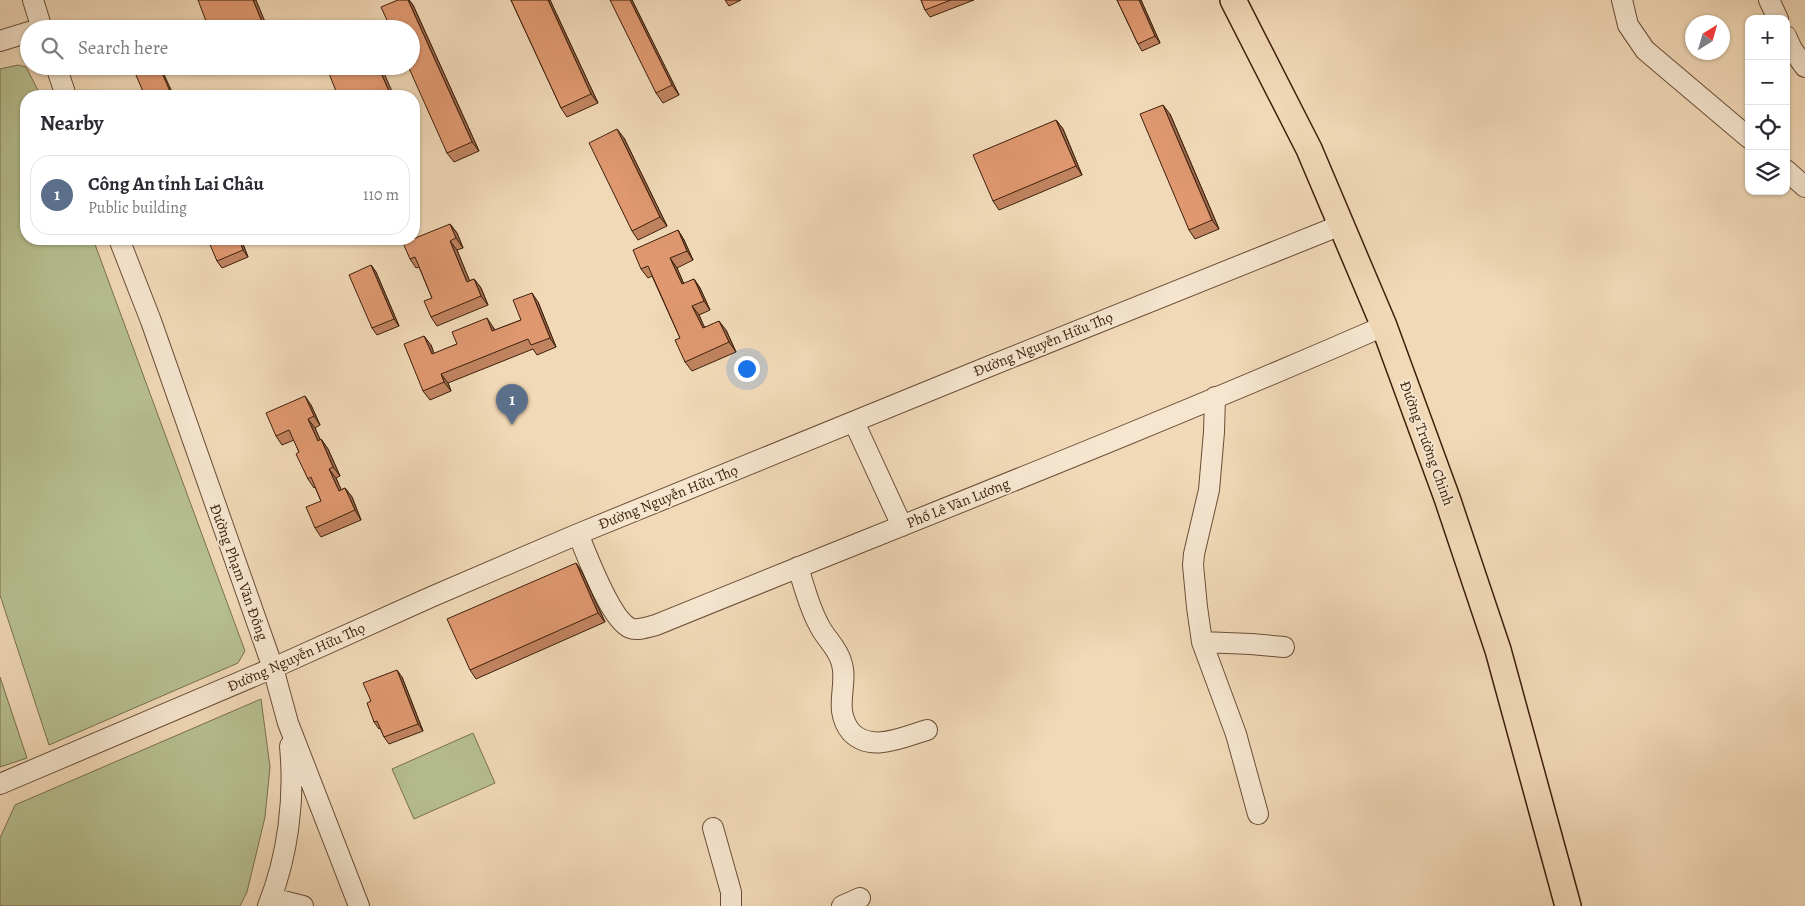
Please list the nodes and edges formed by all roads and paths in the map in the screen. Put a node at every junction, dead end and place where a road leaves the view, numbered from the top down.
1 (33, 0) edge
2 (1233, 0) edge
3 (1622, 0) edge
4 (1769, 0) edge
5 (1776, 15) edge
6 (36, 20) edge
7 (20, 35) edge
8 (0, 41) edge
9 (1790, 45) edge
10 (1805, 67) edge
11 (59, 75) edge
12 (64, 90) edge
13 (1745, 135) edge
14 (1790, 174) edge
15 (1805, 187) edge
16 (1341, 225) junction
17 (121, 245) edge
18 (1384, 326) junction
19 (1215, 398) junction
20 (854, 422) junction
21 (902, 526) junction
22 (578, 534) junction
23 (798, 567) junction
24 (1202, 642) junction
25 (1284, 647) dead end
26 (273, 668) junction
27 (288, 723) junction
28 (927, 730) dead end
29 (0, 784) edge
30 (1258, 814) dead end
31 (713, 828) dead end
32 (270, 902) edge
33 (303, 906) edge
34 (359, 906) edge
35 (732, 906) edge
36 (1568, 906) edge

1 - 6 street
2 - 16 main road, Đường Trường Chinh
3 - 13 street
4 - 5 street
7 - 8 street
9 - 10 street
11 - 12 street
14 - 15 street
16 - 18 main road, Đường Trường Chinh
16 - 20 street, Đường Nguyễn Hữu Thọ
17 - 26 street, Đường Phạm Văn Đồng
18 - 19 street, Phố Lê Văn Lương
18 - 36 main road, Đường Trường Chinh
19 - 21 street, Phố Lê Văn Lương
19 - 24 street
20 - 21 street
20 - 22 street, Đường Nguyễn Hữu Thọ
21 - 23 street, Phố Lê Văn Lương
22 - 23 street, Phố Lê Văn Lương
22 - 26 street, Đường Nguyễn Hữu Thọ
23 - 28 street
24 - 25 street
24 - 30 street
26 - 27 street, Đường Phạm Văn Đồng
26 - 29 street, Đường Nguyễn Hữu Thọ
27 - 32 street
27 - 34 street, Đường Phạm Văn Đồng
31 - 35 street
32 - 33 street

